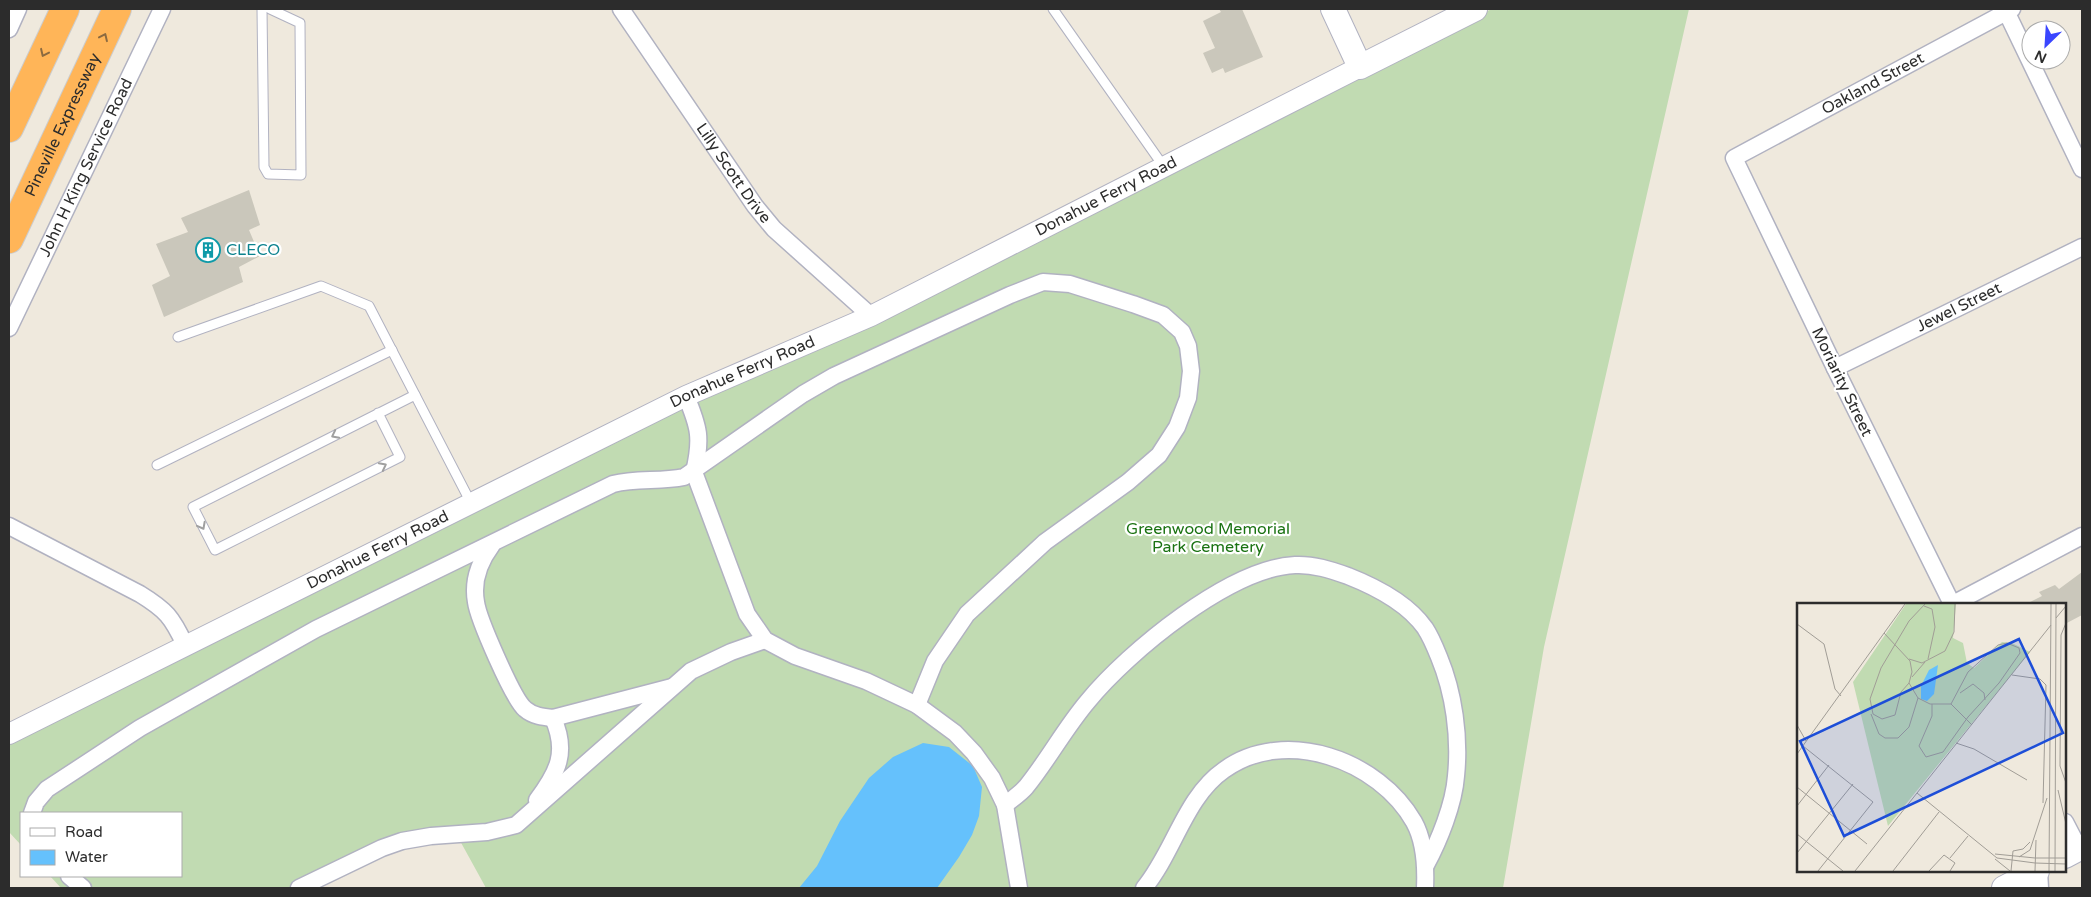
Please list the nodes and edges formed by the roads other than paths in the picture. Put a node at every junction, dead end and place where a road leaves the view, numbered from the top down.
1 (18, 9) edge
2 (65, 9) edge
3 (117, 9) edge
4 (162, 9) edge
5 (262, 9) edge
6 (270, 9) edge
7 (621, 9) edge
8 (1053, 9) edge
9 (1333, 9) edge
10 (1475, 9) edge
11 (2008, 10) edge
12 (9, 29) edge
13 (1360, 67) junction
14 (9, 128) edge
15 (1734, 158) joint
16 (1164, 166) junction
17 (2082, 169) edge
18 (9, 239) edge
19 (2082, 247) edge
20 (871, 316) junction
21 (9, 328) edge
22 (178, 337) dead end
23 (392, 350) junction
24 (1835, 368) junction
25 (415, 395) junction
26 (686, 396) junction
27 (378, 413) junction
28 (157, 465) dead end
29 (694, 472) junction
30 (471, 502) junction
31 (9, 526) edge
32 (2082, 536) edge
33 (493, 543) junction
34 (1952, 603) edge
35 (1954, 603) edge
36 (765, 640) junction
37 (185, 645) junction
38 (676, 686) junction
39 (917, 704) junction
40 (553, 718) junction
41 (9, 734) edge
42 (1005, 805) junction
43 (32, 812) edge
44 (516, 824) junction
45 (2066, 825) edge
46 (2075, 851) edge
47 (1426, 865) junction
48 (2036, 872) edge
49 (2038, 872) edge
50 (70, 877) edge
51 (83, 888) edge
52 (299, 888) edge
53 (1019, 888) edge
54 (1144, 888) edge
55 (1425, 888) edge
56 (2004, 888) edge
57 (2040, 888) edge

1 - 12 street
2 -> 14 highway
18 -> 3 highway, Pineville Expressway
4 - 21 street, John H King Service Road
5 - 6 lane
7 - 20 street, Lilly Scott Drive
8 - 16 lane
9 - 13 main road
10 - 13 main road, Donahue Ferry Road
11 - 15 street, Oakland Street
11 - 17 street
13 - 16 street, Donahue Ferry Road
15 - 24 street, Moriarity Street
16 - 20 street, Donahue Ferry Road
19 - 24 street, Jewel Street
20 - 26 street, Donahue Ferry Road
22 - 23 lane
23 - 25 lane
23 - 28 lane
24 - 34 street, Moriarity Street
25 - 27 lane
25 - 30 lane
26 - 29 street
26 - 30 street, Donahue Ferry Road
27 -> 27 lane
29 - 33 street
29 - 36 street
29 - 39 street
30 - 37 street, Donahue Ferry Road
31 - 37 street
32 - 35 street
33 - 40 street
33 - 43 street
36 - 38 street
36 - 39 street
37 - 41 street, Donahue Ferry Road
38 - 40 street
38 - 44 street
39 - 42 street
40 - 44 street
42 - 47 street
42 - 53 street
44 - 52 street
45 - 46 street
47 - 54 street
47 - 55 street
48 - 56 main road
49 - 57 street
50 - 51 street

